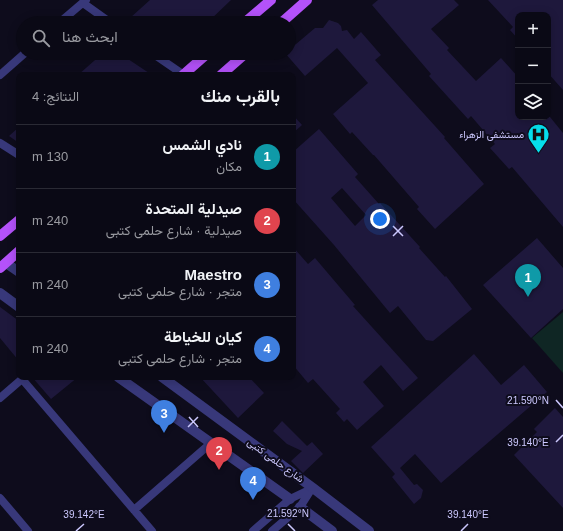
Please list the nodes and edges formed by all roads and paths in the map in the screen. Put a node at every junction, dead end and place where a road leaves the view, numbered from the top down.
1 (271, 0) edge
2 (84, 1) edge
3 (303, 1) edge
4 (67, 16) edge
5 (102, 16) edge
6 (252, 16) edge
7 (288, 16) edge
8 (17, 60) edge
9 (162, 60) edge
10 (200, 60) edge
11 (238, 60) edge
12 (180, 72) edge
13 (187, 72) edge
14 (224, 72) edge
15 (0, 75) edge
16 (0, 143) edge
17 (16, 153) edge
18 (16, 223) edge
19 (0, 236) edge
20 (16, 254) edge
21 (3, 265) edge
22 (16, 271) edge
23 (0, 293) edge
24 (16, 305) edge
25 (21, 380) edge
26 (23, 380) edge
27 (122, 380) edge
28 (166, 380) edge
29 (0, 398) edge
30 (211, 443) junction
31 (313, 488) junction
32 (0, 498) edge
33 (290, 499) junction
34 (300, 507) junction
35 (134, 510) junction
36 (28, 531) edge
37 (152, 531) edge
38 (252, 531) edge
39 (272, 531) edge
40 (332, 531) edge
41 (369, 531) edge

1 - 6 main road
2 - 4 street
2 - 5 street
3 - 7 main road
8 - 15 street
9 - 12 street
10 - 13 main road
11 - 14 main road
16 - 17 street
18 - 19 main road
20 - 21 main road
21 - 22 street
23 - 24 street
25 - 29 street
26 - 35 street
27 - 30 street
28 - 31 street, شارع حلمى كتبى
30 - 33 street
30 - 35 street
31 - 33 street
31 - 34 street
31 - 41 street, شارع حلمى كتبى
32 - 36 street
33 - 34 street
33 - 38 street
34 - 39 street
34 - 40 street
35 - 37 street

